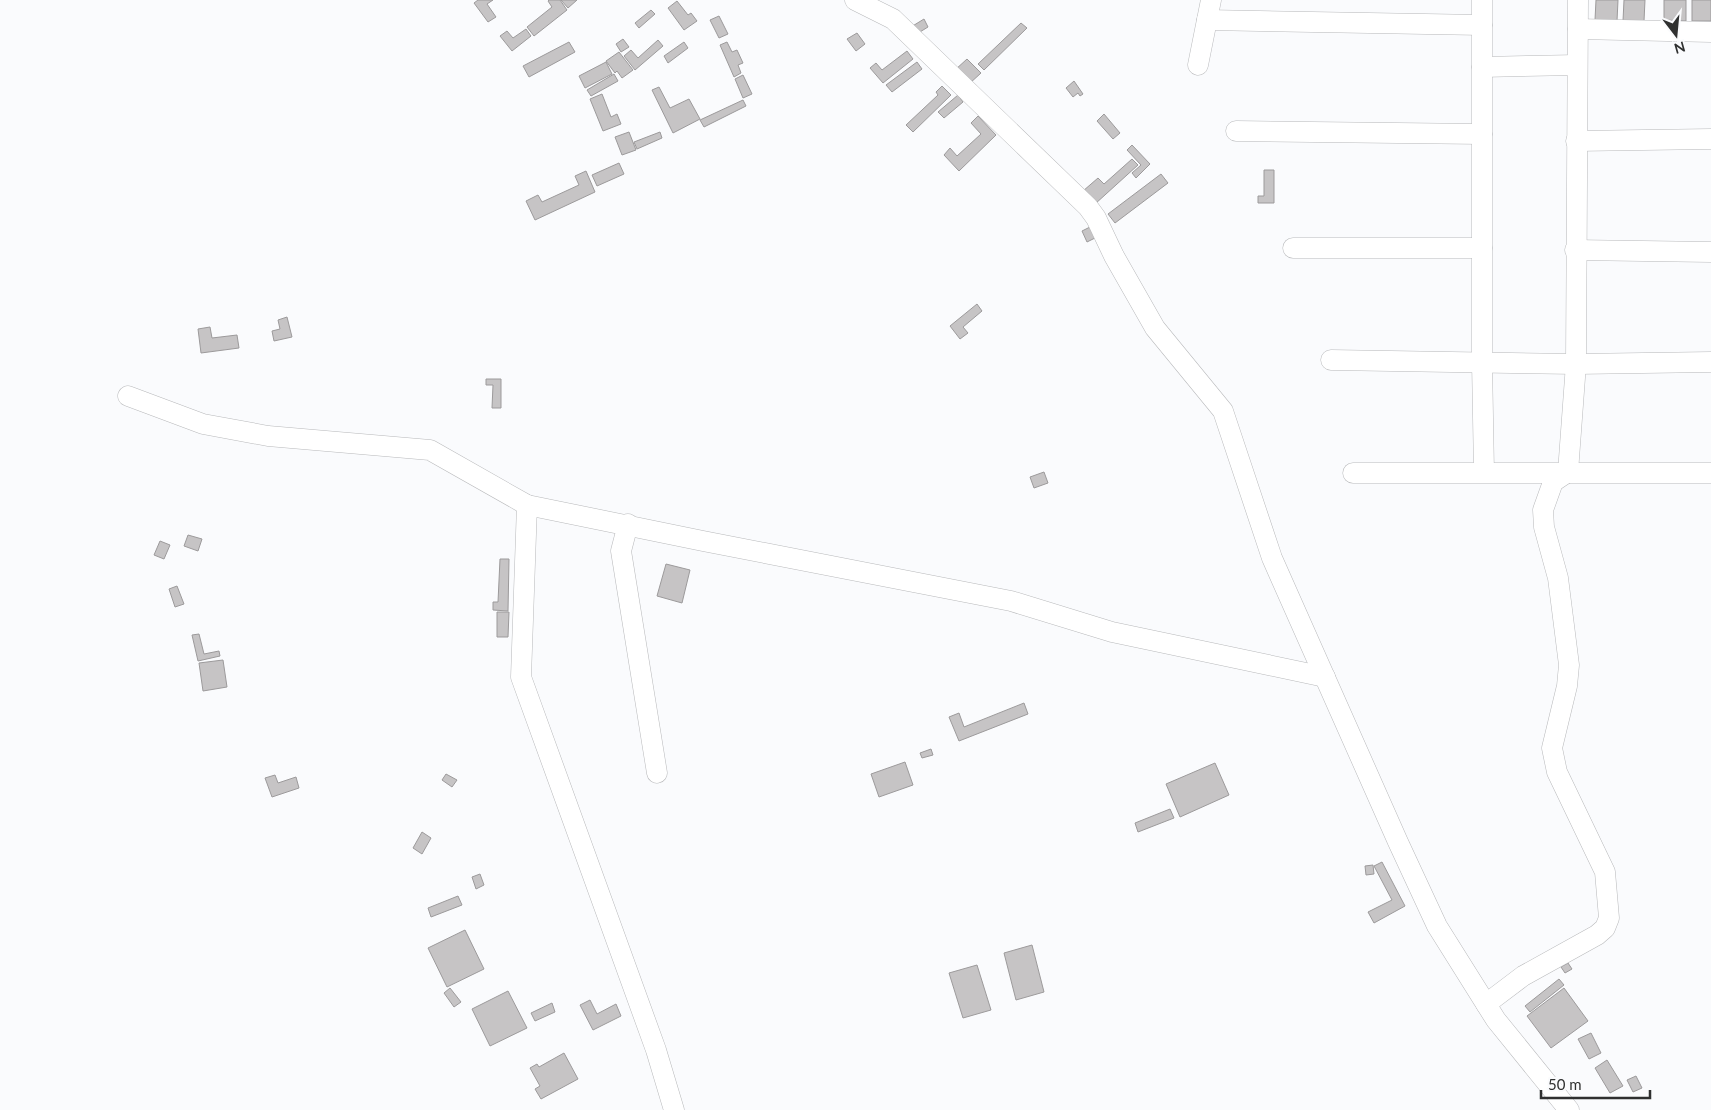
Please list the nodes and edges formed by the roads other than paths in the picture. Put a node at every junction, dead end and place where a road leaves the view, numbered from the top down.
1 (855, 0) edge
2 (1211, 0) edge
3 (1482, 0) edge
4 (1578, 0) edge
5 (1207, 20) junction
6 (1482, 25) junction
7 (1578, 29) junction
8 (1711, 32) edge
9 (1198, 65) dead end
10 (1577, 65) junction
11 (1482, 66) junction
12 (1236, 131) dead end
13 (1482, 134) junction
14 (1711, 139) edge
15 (1576, 141) junction
16 (1293, 248) dead end
17 (1482, 248) junction
18 (1575, 250) junction
19 (1711, 252) edge
20 (1331, 360) dead end
21 (1482, 362) junction
22 (1711, 362) edge
23 (1576, 364) junction
24 (128, 396) dead end
25 (1484, 472) junction
26 (1568, 472) junction
27 (1353, 473) dead end
28 (1711, 473) edge
29 (527, 504) junction
30 (628, 524) junction
31 (1325, 677) junction
32 (657, 773) dead end
33 (1486, 1004) junction
34 (674, 1110) edge
35 (1569, 1110) edge

1 - 31 street
2 - 5 street
3 - 6 street
4 - 7 street
5 - 6 street
5 - 9 street
6 - 11 street
7 - 8 street
7 - 10 street
10 - 11 street
10 - 15 street
11 - 13 street
12 - 13 street
13 - 17 street
14 - 15 street
15 - 18 street
16 - 17 street
17 - 21 street
18 - 19 street
18 - 23 street
20 - 21 street
21 - 23 street
21 - 25 street
22 - 23 street
23 - 26 street
24 - 29 street
25 - 26 street
25 - 27 street
26 - 28 street
26 - 33 street
29 - 30 street
29 - 34 street
30 - 31 street
30 - 32 street
31 - 33 street
33 - 35 street

